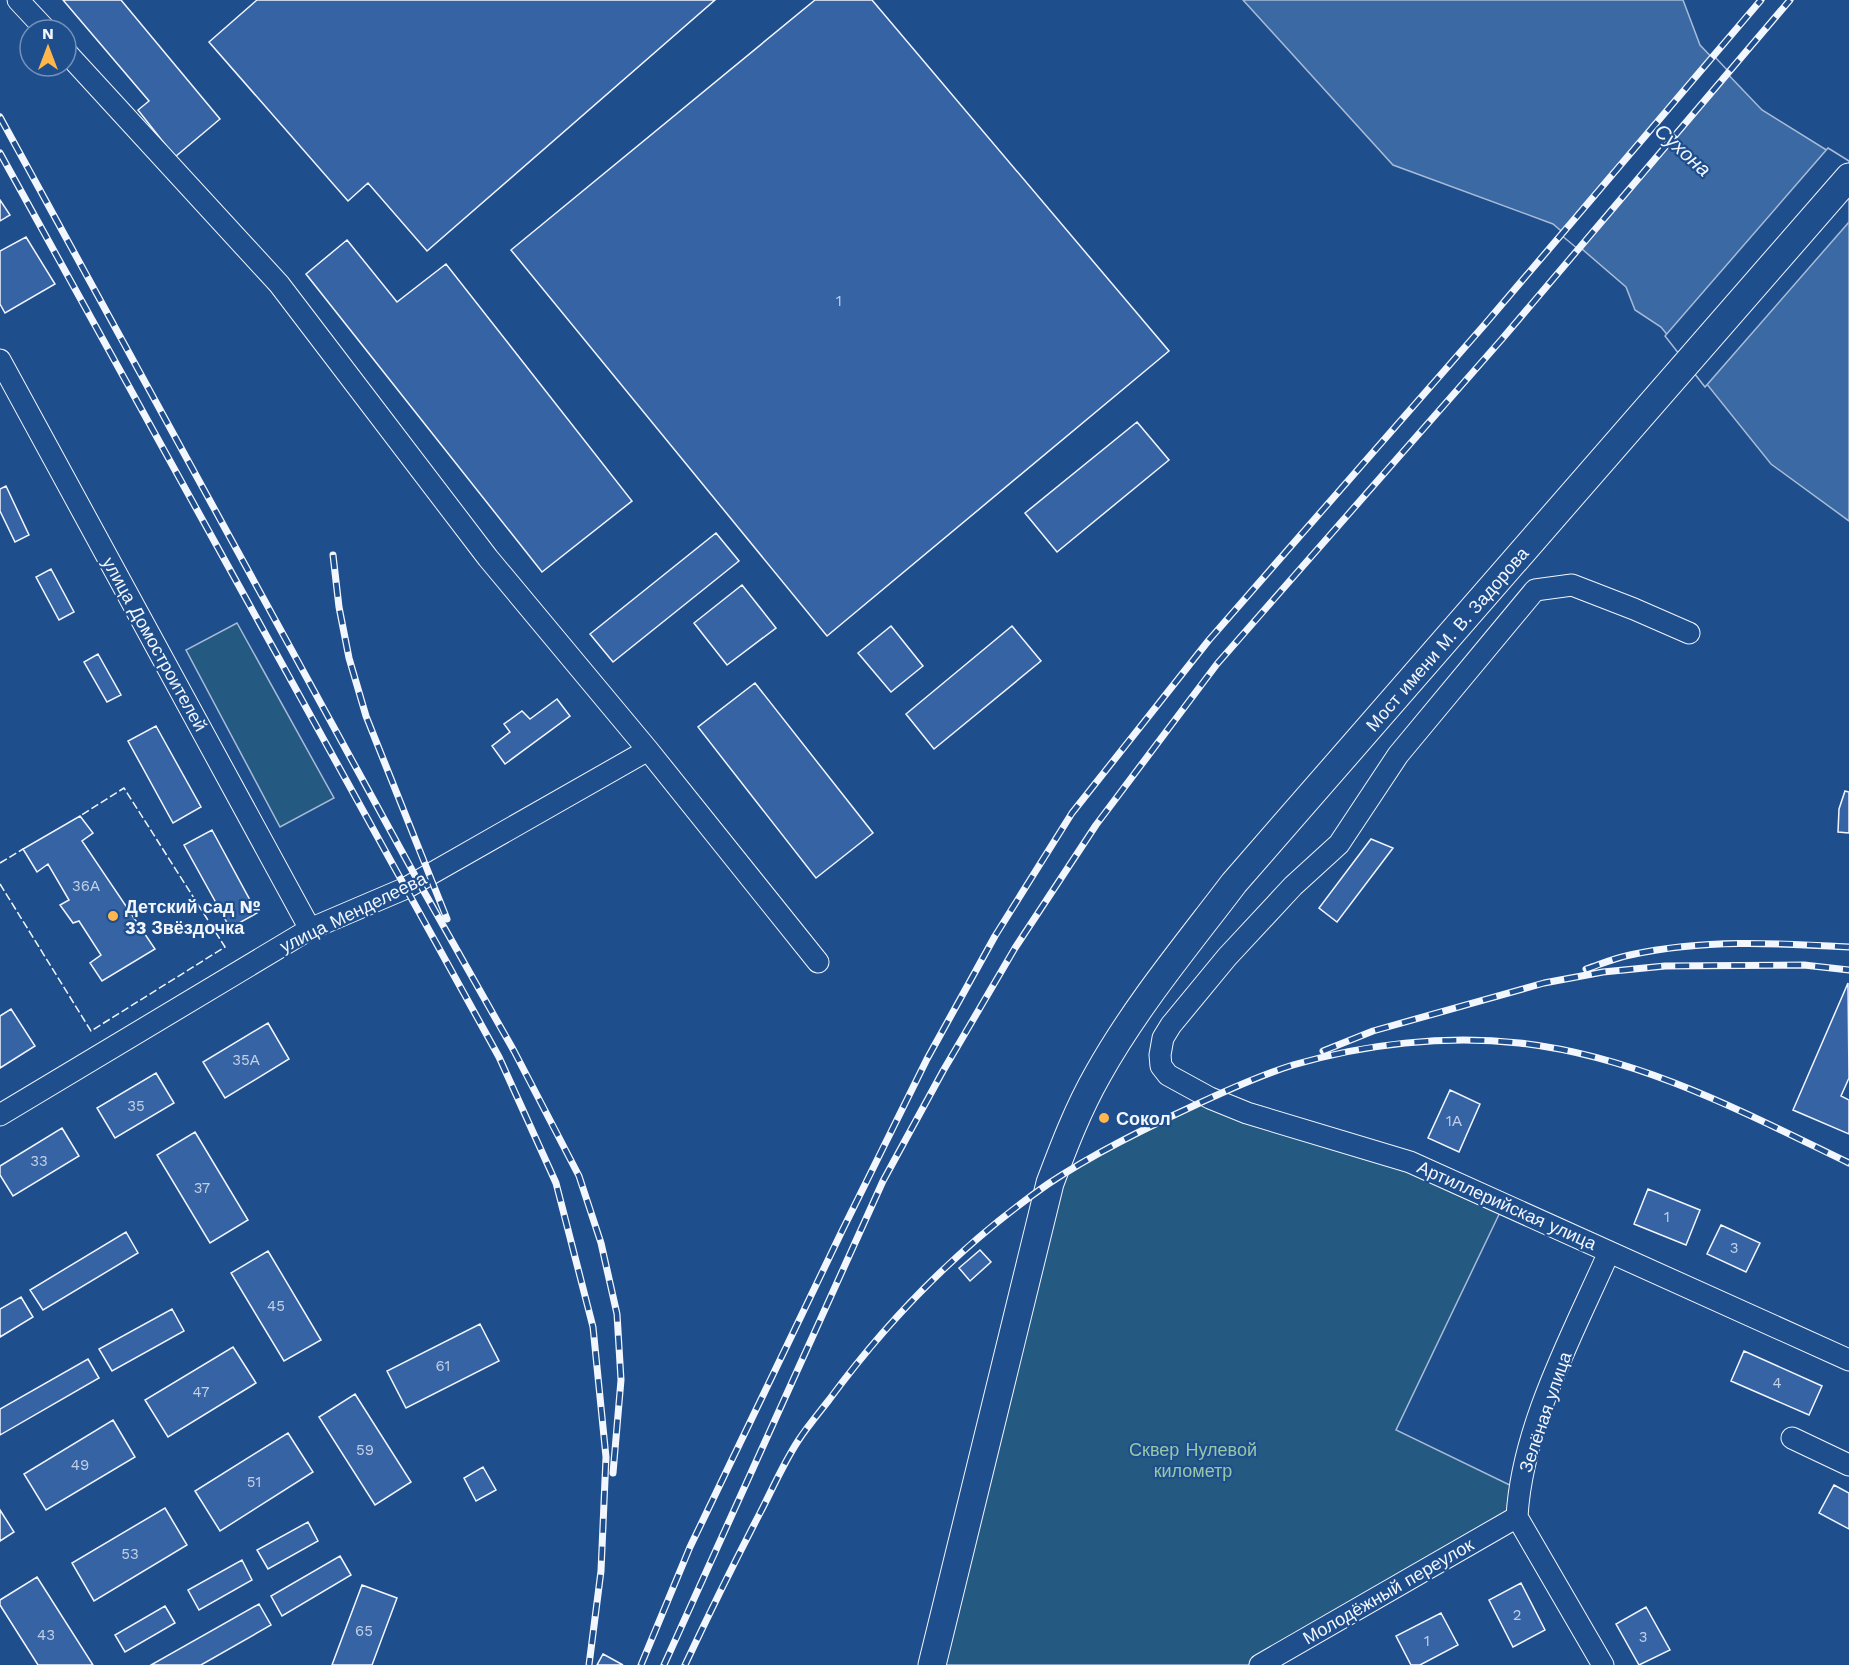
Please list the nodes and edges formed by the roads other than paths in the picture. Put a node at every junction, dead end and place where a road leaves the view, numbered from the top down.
1 (18, 0) edge
2 (35, 18) edge
3 (78, 65) edge
4 (1849, 177) edge
5 (0, 360) edge
6 (1689, 633) dead end
7 (648, 750) junction
8 (310, 929) junction
9 (818, 962) dead end
10 (0, 1115) edge
11 (1609, 1252) junction
12 (1849, 1360) edge
13 (1792, 1438) dead end
14 (1849, 1465) edge
15 (1517, 1517) junction
16 (932, 1665) edge
17 (1260, 1665) edge
18 (1603, 1665) edge

1 - 2 street
3 - 7 street
4 - 16 main road, Мост имени М. В. Задорова
5 - 8 street, улица Домостроителей
6 - 11 street, Артиллерийская улица
7 - 8 street, улица Менделеева
7 - 9 street
8 - 10 street, улица Менделеева
11 - 12 street, Артиллерийская улица
11 - 15 street, Зелёная улица
13 - 14 street
15 - 17 street, Молодёжный переулок
15 - 18 street

